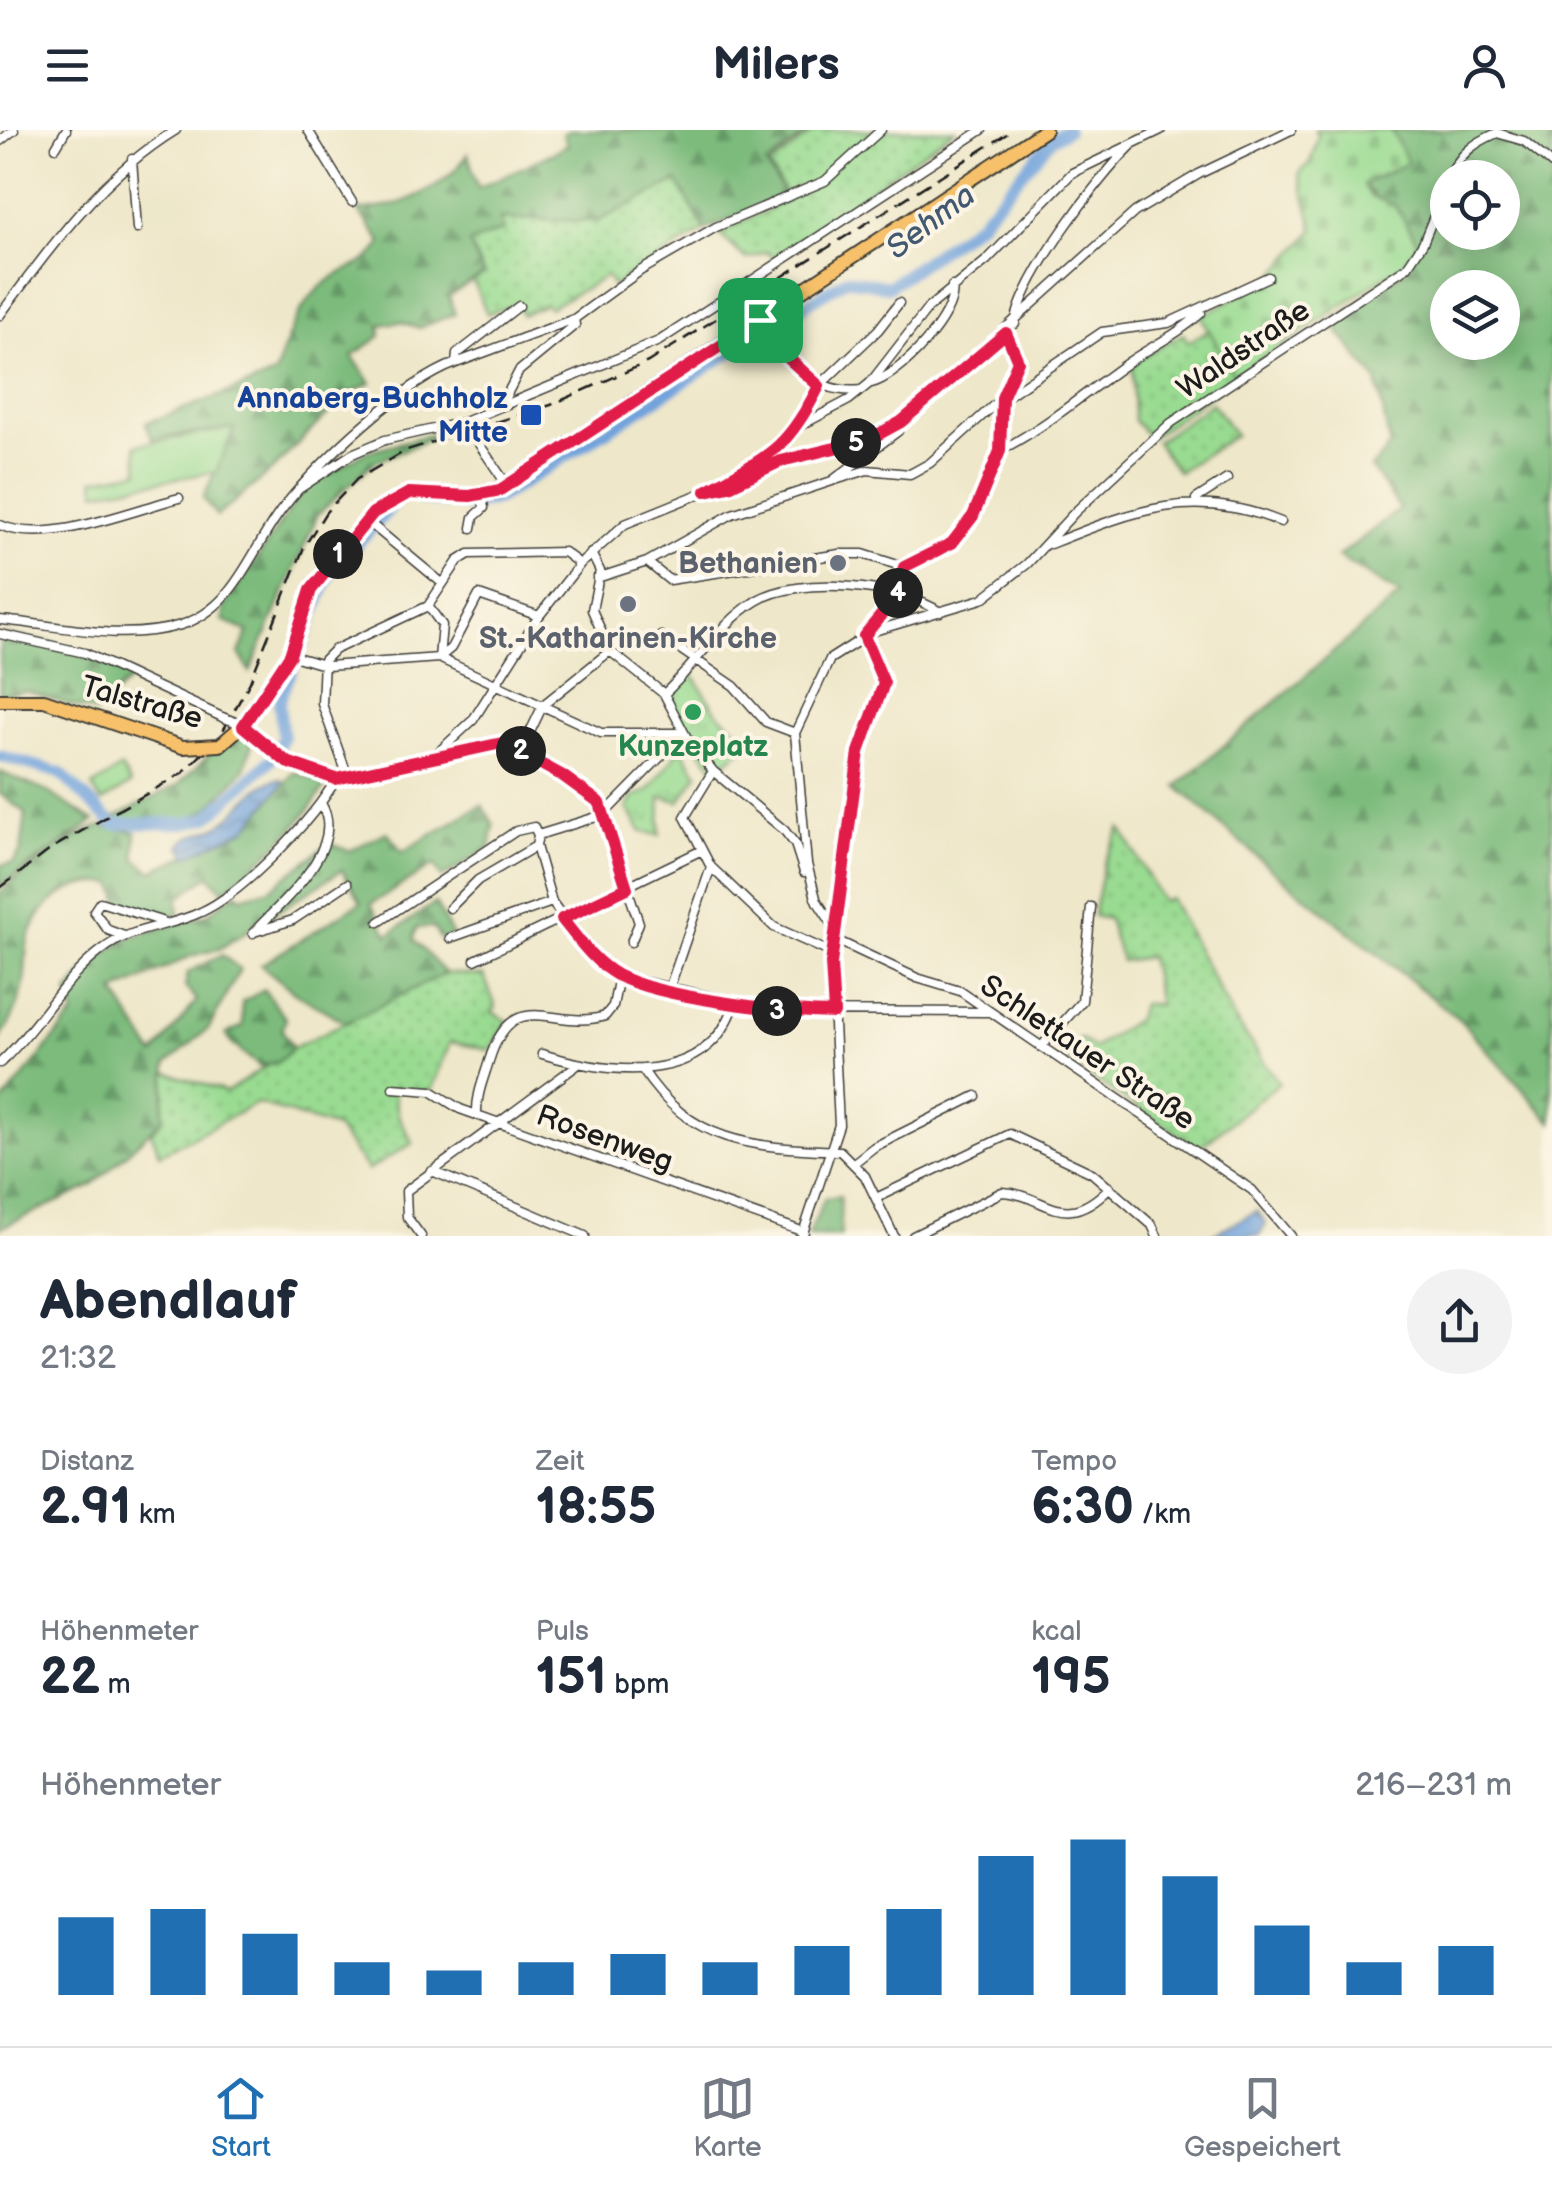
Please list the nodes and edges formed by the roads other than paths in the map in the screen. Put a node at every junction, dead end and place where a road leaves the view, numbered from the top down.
1 (14, 130) edge
2 (66, 130) edge
3 (176, 130) edge
4 (308, 130) edge
5 (881, 130) edge
6 (982, 130) edge
7 (1046, 130) edge
8 (1161, 130) edge
9 (1291, 130) edge
10 (0, 141) edge
11 (1134, 142) junction
12 (56, 147) dead end
13 (132, 159) junction
14 (1458, 160) edge
15 (1552, 164) edge
16 (352, 202) dead end
17 (1430, 225) edge
18 (137, 229) dead end
19 (1268, 277) dead end
20 (952, 286) junction
21 (898, 303) dead end
22 (518, 306) dead end
23 (1204, 309) junction
24 (0, 315) edge
25 (574, 319) junction
26 (762, 322) junction
27 (1015, 324) junction
28 (1006, 333) junction
29 (456, 363) junction
30 (870, 383) junction
31 (819, 386) junction
32 (860, 390) junction
33 (503, 402) junction
34 (1001, 403) junction
35 (464, 422) junction
36 (901, 422) junction
37 (798, 427) junction
38 (1000, 451) junction
39 (1227, 479) dead end
40 (832, 481) junction
41 (507, 485) junction
42 (299, 489) junction
43 (706, 491) junction
44 (179, 498) dead end
45 (483, 501) junction
46 (1192, 502) junction
47 (1281, 522) dead end
48 (0, 525) edge
49 (371, 525) junction
50 (472, 528) dead end
51 (1046, 546) junction
52 (591, 553) junction
53 (647, 562) junction
54 (580, 564) junction
55 (904, 567) junction
56 (597, 578) junction
57 (442, 583) junction
58 (897, 596) junction
59 (428, 606) junction
60 (940, 612) junction
61 (539, 616) junction
62 (0, 620) edge
63 (0, 634) edge
64 (661, 636) dead end
65 (864, 636) junction
66 (610, 651) junction
67 (292, 656) junction
68 (439, 658) junction
69 (696, 662) junction
70 (322, 664) junction
71 (498, 684) junction
72 (664, 694) junction
73 (0, 700) edge
74 (542, 706) junction
75 (248, 729) junction
76 (684, 733) junction
77 (795, 733) junction
78 (522, 751) junction
79 (432, 759) junction
80 (713, 771) junction
81 (348, 777) junction
82 (336, 779) junction
83 (322, 805) junction
84 (602, 814) junction
85 (538, 835) junction
86 (536, 846) junction
87 (702, 850) junction
88 (711, 867) junction
89 (348, 884) dead end
90 (627, 888) junction
91 (552, 902) junction
92 (817, 902) junction
93 (1092, 907) dead end
94 (450, 908) dead end
95 (562, 919) junction
96 (164, 922) junction
97 (379, 922) dead end
98 (124, 936) junction
99 (837, 936) junction
100 (450, 938) dead end
101 (631, 942) dead end
102 (834, 954) junction
103 (474, 960) dead end
104 (619, 976) junction
105 (669, 989) junction
106 (735, 1003) junction
107 (988, 1012) junction
108 (834, 1013) junction
109 (1041, 1047) junction
110 (542, 1054) dead end
111 (0, 1063) edge
112 (576, 1066) junction
113 (642, 1069) junction
114 (393, 1088) dead end
115 (976, 1096) dead end
116 (477, 1114) junction
117 (497, 1122) junction
118 (833, 1151) junction
119 (855, 1162) junction
120 (432, 1172) junction
121 (1110, 1187) junction
122 (876, 1198) junction
123 (803, 1234) edge
124 (421, 1236) edge
125 (585, 1236) edge
126 (894, 1236) edge
127 (912, 1236) edge
128 (1157, 1236) edge
129 (1292, 1236) edge

1 - 10 street
2 - 12 street
3 - 13 street
4 - 16 street
5 - 25 street
6 - 33 street
7 - 26 main road, Talstraße
8 - 11 street
9 - 27 street
11 - 20 street
11 - 27 street
13 - 18 street
13 - 24 street
14 - 15 street, Waldstraße
17 - 51 street, Waldstraße
19 - 23 street
20 - 30 street
20 - 30 street
21 - 31 street
22 - 29 street
23 - 34 street
23 - 38 street
25 - 29 street
25 - 33 street
26 - 31 street
26 - 41 main road, Talstraße
27 - 28 street
28 - 34 street
28 - 36 street
29 - 42 street
30 - 32 street
31 - 32 street
31 - 37 street
32 - 37 street
33 - 35 street
34 - 38 street
34 - 40 street
35 - 41 street
35 - 42 street
36 - 40 street
36 - 43 street
37 - 43 street
38 - 55 street
39 - 46 street
40 - 53 street
41 - 45 main road, Talstraße
42 - 62 street
43 - 52 street
44 - 48 street
45 - 49 main road, Talstraße
45 - 50 street
46 - 47 street
46 - 51 street
49 - 57 street
49 - 67 main road, Talstraße
51 - 60 street
52 - 54 street
52 - 56 street
53 - 55 street
53 - 56 street
54 - 57 street
54 - 61 street
55 - 58 street
56 - 66 street
57 - 59 street
58 - 60 street
58 - 65 street
58 - 69 street
59 - 68 street
59 - 70 street
60 - 65 street
61 - 68 street
61 - 71 street
63 - 75 street, bridge
64 - 69 street
65 - 77 street
65 - 99 street
66 - 72 street, Schlettauer Straße
66 - 74 street
67 - 70 street
67 - 75 main road, Talstraße
68 - 70 street
68 - 71 street
69 - 72 street
69 - 77 street
70 - 81 street
71 - 74 street
71 - 79 street
72 - 76 street, Schlettauer Straße
73 - 75 main road, Talstraße, bridge
74 - 76 street
74 - 78 street
75 - 82 street
76 - 80 street, Schlettauer Straße
76 - 84 street
77 - 92 street
78 - 79 street
78 - 84 street
79 - 81 street
80 - 87 street
80 - 92 street, Schlettauer Straße
81 - 82 street
82 - 83 street
83 - 89 street
83 - 96 street
84 - 85 street
84 - 90 street
85 - 86 street
85 - 97 street
86 - 91 street
86 - 94 street
87 - 88 street
87 - 90 street
88 - 102 street
88 - 105 street
90 - 95 street
90 - 101 street
91 - 95 street
91 - 100 street
92 - 99 street, Schlettauer Straße
93 - 109 street
95 - 103 street
95 - 104 street
96 - 98 street
96 - 98 street
98 - 111 street
99 - 102 street
99 - 107 street, Schlettauer Straße
102 - 108 street
104 - 105 street
104 - 116 street
105 - 106 street
106 - 108 street
106 - 113 street
107 - 108 street
107 - 109 street, Schlettauer Straße
108 - 118 street
109 - 129 street, Schlettauer Straße
110 - 112 street
112 - 113 street
112 - 117 street
113 - 118 street
114 - 116 street, Rosenweg
115 - 119 street
116 - 117 street, Rosenweg
117 - 120 street
117 - 123 street, Rosenweg
118 - 119 street
118 - 123 street
119 - 122 street
120 - 124 street
120 - 125 street
121 - 122 street
121 - 127 street
121 - 128 street
122 - 126 street

